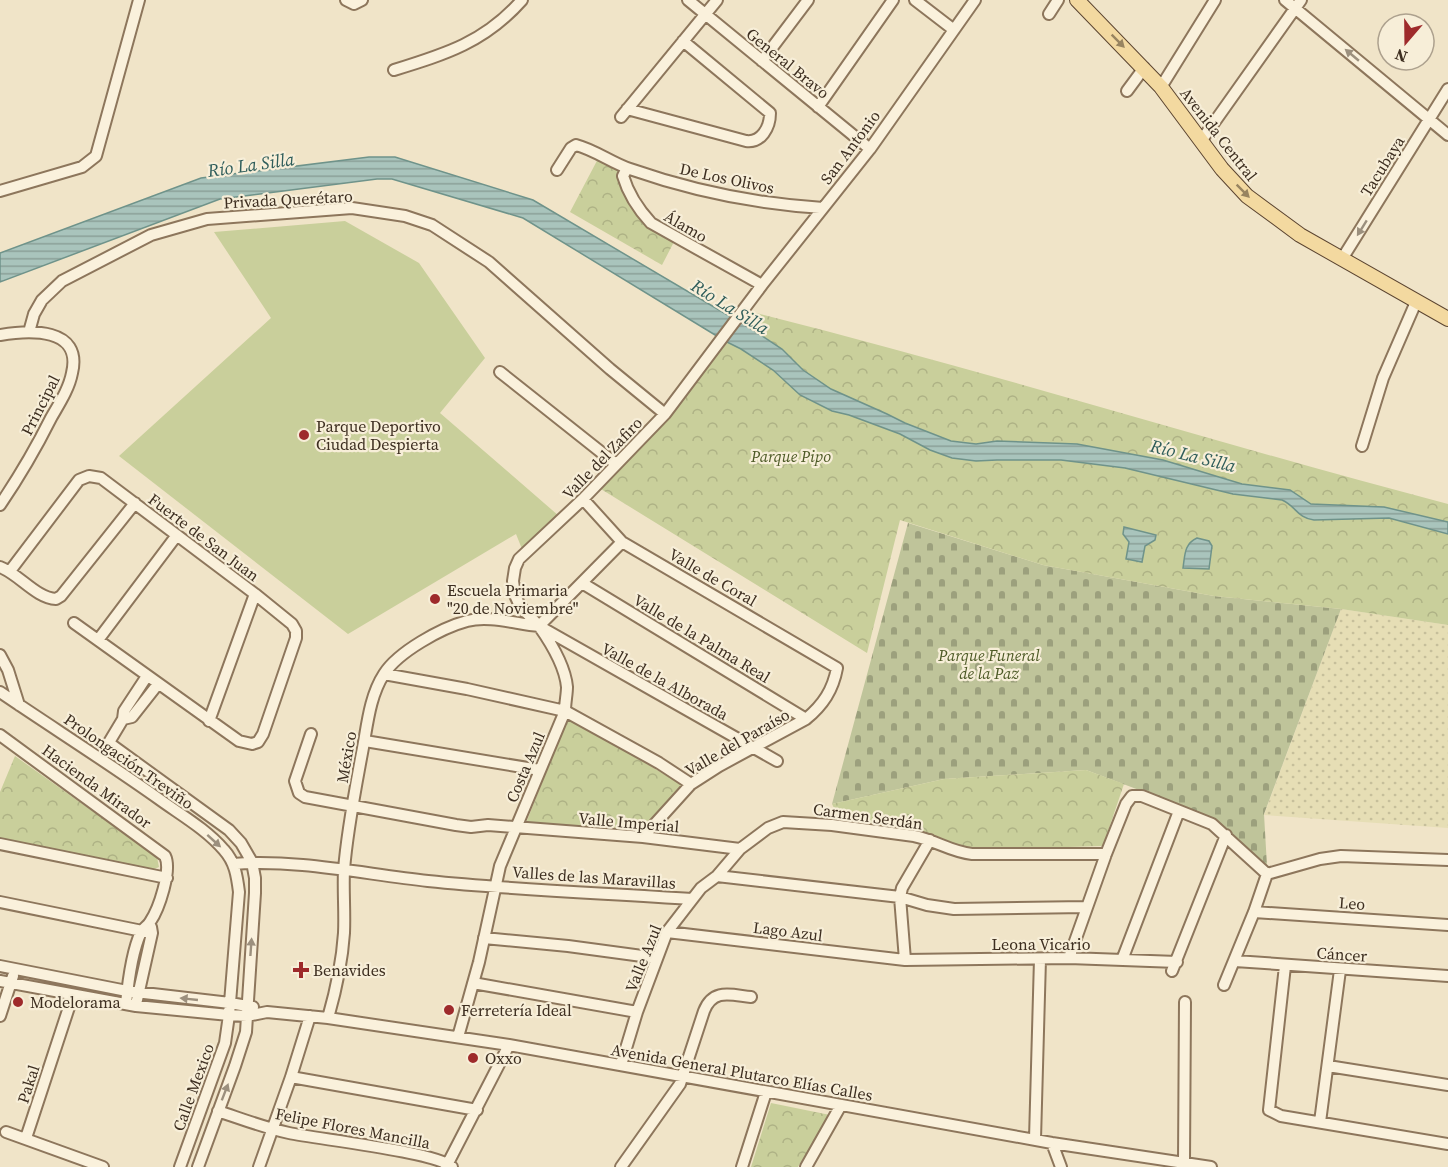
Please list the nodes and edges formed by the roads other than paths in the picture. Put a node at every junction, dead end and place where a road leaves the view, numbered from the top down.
1 (139, 0) edge
2 (522, 0) edge
3 (688, 0) edge
4 (717, 0) edge
5 (808, 0) edge
6 (893, 0) edge
7 (915, 0) edge
8 (975, 0) edge
9 (1058, 0) edge
10 (1077, 0) edge
11 (1215, 0) edge
12 (1285, 0) edge
13 (1298, 4) edge
14 (706, 14) junction
15 (1049, 14) dead end
16 (954, 30) junction
17 (683, 41) junction
18 (762, 61) junction
19 (1144, 68) junction
20 (394, 70) dead end
21 (1161, 87) junction
22 (1448, 89) edge
23 (1126, 91) dead end
24 (818, 106) junction
25 (1429, 119) junction
26 (1448, 135) edge
27 (1201, 141) junction
28 (870, 148) junction
29 (627, 168) junction
30 (557, 170) dead end
31 (0, 191) edge
32 (823, 208) junction
33 (1342, 259) junction
34 (762, 285) junction
35 (1416, 302) junction
36 (744, 310) joint
37 (1448, 320) edge
38 (29, 332) junction
39 (0, 335) edge
40 (500, 372) dead end
41 (665, 414) junction
42 (1362, 446) dead end
43 (616, 464) junction
44 (583, 500) junction
45 (135, 503) junction
46 (0, 505) edge
47 (177, 535) junction
48 (622, 542) junction
49 (5, 569) edge
50 (582, 583) junction
51 (255, 594) junction
52 (520, 606) junction
53 (74, 623) dead end
54 (508, 623) junction
55 (539, 626) junction
56 (98, 640) junction
57 (0, 655) edge
58 (837, 668) joint
59 (384, 674) junction
60 (147, 676) junction
61 (158, 684) junction
62 (0, 692) edge
63 (18, 705) junction
64 (565, 711) junction
65 (123, 719) junction
66 (806, 719) junction
67 (209, 720) junction
68 (311, 734) dead end
69 (0, 735) edge
70 (364, 741) junction
71 (109, 743) junction
72 (754, 747) junction
73 (99, 757) junction
74 (777, 761) dead end
75 (540, 770) junction
76 (691, 784) junction
77 (353, 807) junction
78 (1179, 811) junction
79 (515, 827) junction
80 (1226, 835) junction
81 (643, 837) junction
82 (930, 840) junction
83 (0, 844) edge
84 (740, 849) junction
85 (1106, 854) junction
86 (1448, 860) edge
87 (252, 862) junction
88 (233, 864) junction
89 (344, 869) junction
90 (168, 873) junction
91 (1267, 874) junction
92 (717, 876) junction
93 (494, 886) junction
94 (900, 897) junction
95 (692, 899) junction
96 (0, 902) edge
97 (1086, 907) junction
98 (1254, 912) junction
99 (1448, 925) edge
100 (148, 928) junction
101 (667, 932) junction
102 (484, 938) junction
103 (657, 958) junction
104 (1040, 958) junction
105 (1069, 958) junction
106 (905, 960) junction
107 (1122, 960) junction
108 (1234, 961) junction
109 (0, 966) edge
110 (1285, 966) junction
111 (16, 969) junction
112 (1340, 969) junction
113 (1448, 976) edge
114 (6, 982) edge
115 (473, 983) junction
116 (1224, 985) dead end
117 (133, 992) junction
118 (73, 995) junction
119 (751, 997) dead end
120 (1185, 1002) dead end
121 (230, 1003) junction
122 (131, 1005) junction
123 (247, 1010) junction
124 (637, 1012) junction
125 (229, 1015) junction
126 (0, 1016) edge
127 (310, 1017) junction
128 (328, 1018) junction
129 (458, 1037) junction
130 (509, 1045) junction
131 (621, 1065) junction
132 (1328, 1066) junction
133 (291, 1077) junction
134 (683, 1077) junction
135 (1448, 1085) edge
136 (766, 1092) junction
137 (841, 1105) junction
138 (477, 1110) junction
139 (218, 1111) junction
140 (1320, 1122) junction
141 (272, 1129) junction
142 (6, 1132) dead end
143 (26, 1138) junction
144 (1035, 1138) junction
145 (1052, 1143) junction
146 (1448, 1144) edge
147 (1184, 1162) junction
148 (449, 1166) edge
149 (103, 1167) edge
150 (180, 1167) edge
151 (198, 1167) edge
152 (259, 1167) edge
153 (621, 1167) edge
154 (742, 1167) edge
155 (806, 1167) edge
156 (1061, 1167) edge
157 (1211, 1167) edge

1 - 31 street
2 - 20 street
3 - 14 street, General Bravo
4 - 14 street
5 - 18 street
6 - 24 street
7 - 16 street
8 - 16 street, San Antonio
9 - 15 street
10 -> 19 main road, Avenida Central
11 - 21 street
12 - 13 street
25 -> 13 street
13 - 27 street
14 - 17 street
14 - 18 street, General Bravo
16 - 28 street, San Antonio
17 - 17 street
18 - 24 street, General Bravo
19 - 21 main road, Avenida Central
19 - 23 street
21 - 27 main road, Avenida Central
22 - 25 street, Tacubaya
24 - 28 street, General Bravo
25 - 26 street
25 -> 33 street, Tacubaya
27 -> 33 main road, Avenida Central
28 - 32 street, San Antonio
29 - 30 street, De Los Olivos
29 - 32 street, De Los Olivos
29 - 34 street, Álamo
32 - 34 street, San Antonio
33 - 35 main road, Avenida Central
34 - 36 street, San Antonio
35 - 37 main road, Avenida Central
35 - 42 street
36 - 41 street, Valle del Zafiro
38 - 39 street, Principal
38 - 41 street, Privada Querétaro
38 - 46 street, Principal
40 - 43 street
41 - 43 street, Valle del Zafiro
43 - 44 street, Valle del Zafiro
44 - 48 street, Valle de Coral
44 - 52 street, Valle del Zafiro
45 - 47 street, Fuerte de San Juan
45 - 49 street, Fuerte de San Juan
45 - 49 street
47 - 51 street, Fuerte de San Juan
47 - 56 street
48 - 50 street
48 - 58 street, Valle de Coral
50 - 55 street
50 - 66 street, Valle de la Palma Real
51 - 67 street
51 - 67 street, Fuerte de San Juan
52 - 54 street
52 - 55 street
53 - 56 street
54 - 55 street, México
54 - 59 street, México
55 - 64 street, Costa Azul
55 - 72 street, Valle de la Alborada
56 - 60 street
57 - 63 street
58 - 66 street, Valle del Paraíso
59 - 64 street
59 - 70 street, México
60 - 61 street
60 - 65 street
61 - 65 street
61 - 67 street
62 - 63 street, Prolongación Treviño
63 - 73 street, Prolongación Treviño
64 - 75 street, Costa Azul
64 - 76 street
65 - 71 street
66 - 72 street, Valle del Paraíso
68 - 77 street, Valle Imperial
69 - 90 street, Hacienda Mirador
70 - 75 street
70 - 77 street, México
71 - 73 street
71 - 87 street, Prolongación Treviño
72 - 74 street, Valle de la Alborada
72 - 76 street, Valle del Paraíso
73 -> 88 street, Prolongación Treviño
75 - 79 street, Costa Azul
76 - 81 street, Valle del Paraíso
77 - 79 street, Valle Imperial
77 - 89 street, México
78 - 80 street
78 - 85 street
78 - 107 street
79 - 81 street, Valle Imperial
79 - 93 street, Costa Azul
80 - 91 street
80 - 107 street, Leona Vicario
81 - 84 street, Valle Imperial
82 - 84 street, Carmen Serdán
82 - 85 street, Carmen Serdán
82 - 94 street
83 - 90 street
84 - 92 street, Valle Azul
85 - 97 street
86 - 91 street
87 - 88 street
87 - 89 street
123 -> 87 street, Prolongación Treviño
88 - 121 street
89 - 93 street, Valles de las Maravillas
89 - 128 street, México
90 - 100 street
91 - 98 street
92 - 94 street
92 - 95 street, Valle Azul
93 - 95 street, Valles de las Maravillas
93 - 102 street, Costa Azul
94 - 97 street
94 - 106 street
95 - 101 street, Valle Azul
96 - 100 street
97 - 105 street
98 - 99 street, Leo
98 - 108 street
100 - 117 street
101 - 103 street, Valle Azul
101 - 106 street, Lago Azul
102 - 103 street
102 - 115 street, Costa Azul
103 - 124 street, Valle Azul
104 - 105 street, Leona Vicario
104 - 106 street, Leona Vicario
104 - 144 street
105 - 107 street, Leona Vicario
108 - 110 street, Cáncer
108 - 116 street
109 - 111 street, Avenida General Plutarco Elías Calles
110 - 112 street, Cáncer
110 - 140 street
111 - 114 street
111 - 117 street, Avenida General Plutarco Elías Calles
112 - 113 street, Cáncer
112 - 132 street
114 - 118 street, Avenida General Plutarco Elías Calles
114 - 126 street
115 - 124 street
115 - 129 street, Costa Azul
121 -> 117 street, Avenida General Plutarco Elías Calles
117 - 122 street
118 - 122 street, Avenida General Plutarco Elías Calles
118 - 143 street, Pakal
119 - 134 street
120 - 147 street
121 - 123 street, Avenida General Plutarco Elías Calles
121 - 125 street, Calle Mexico
122 - 125 street, Avenida General Plutarco Elías Calles
123 - 125 street, Avenida General Plutarco Elías Calles
123 - 127 street, Avenida General Plutarco Elías Calles
139 -> 123 street, Calle Mexico
124 - 131 street, Valle Azul
125 - 150 street, Calle Mexico
127 - 128 street, Avenida General Plutarco Elías Calles
127 - 133 street
128 - 129 street, Avenida General Plutarco Elías Calles
129 - 130 street, Avenida General Plutarco Elías Calles
130 - 131 street, Avenida General Plutarco Elías Calles
130 - 138 street
131 - 134 street, Avenida General Plutarco Elías Calles
132 - 135 street
132 - 140 street
133 - 138 street
133 - 141 street
134 - 136 street, Avenida General Plutarco Elías Calles
134 - 153 street
136 - 137 street, Avenida General Plutarco Elías Calles
136 - 154 street
137 - 144 street, Avenida General Plutarco Elías Calles
137 - 155 street
138 - 148 street
139 - 141 street, Felipe Flores Mancilla
139 - 151 street, Calle Mexico
140 - 146 street
141 - 148 street, Felipe Flores Mancilla
141 - 152 street
142 - 143 street
143 - 149 street
144 - 145 street, Avenida General Plutarco Elías Calles
145 - 147 street, Avenida General Plutarco Elías Calles
145 - 156 street
147 - 157 street, Avenida General Plutarco Elías Calles

